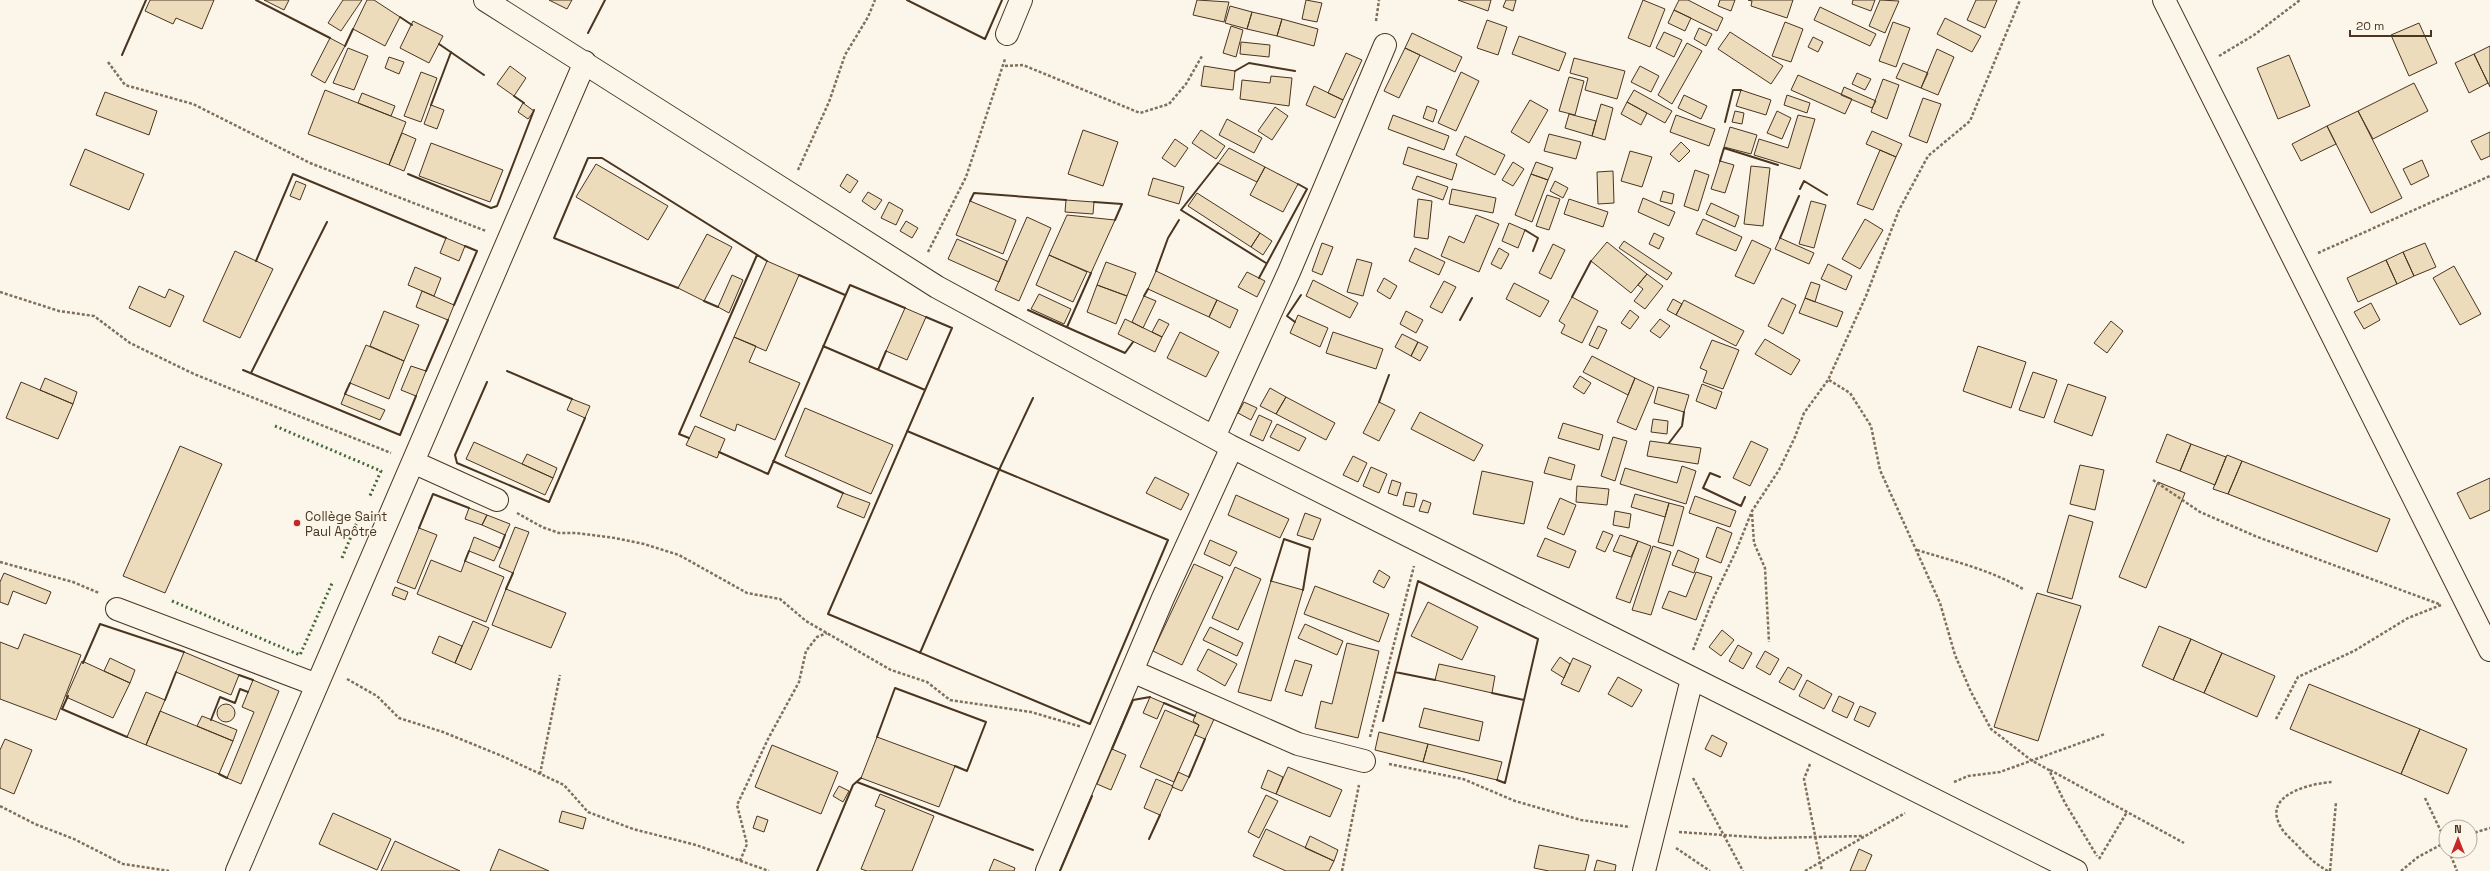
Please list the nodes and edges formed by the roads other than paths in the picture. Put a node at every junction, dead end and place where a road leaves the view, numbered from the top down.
1 (485, 0) edge
2 (1021, 0) edge
3 (2164, 0) edge
4 (1007, 34) road end
5 (1385, 46) dead end
6 (585, 62) junction
7 (1223, 442) junction
8 (413, 462) junction
9 (497, 500) road end
10 (118, 609) road end
11 (2490, 650) edge
12 (1132, 671) junction
13 (1687, 677) junction
14 (320, 678) junction
15 (1364, 761) road end
16 (237, 871) edge
17 (1047, 871) edge
18 (1644, 871) edge
19 (2076, 871) edge

1 - 6 street
2 - 4 street
3 - 11 street
5 - 7 street
6 - 7 street
6 - 8 street
7 - 12 street
7 - 13 street
8 - 9 street
8 - 14 street
10 - 14 street
12 - 15 street
12 - 17 street
13 - 18 street
13 - 19 street
14 - 16 street

